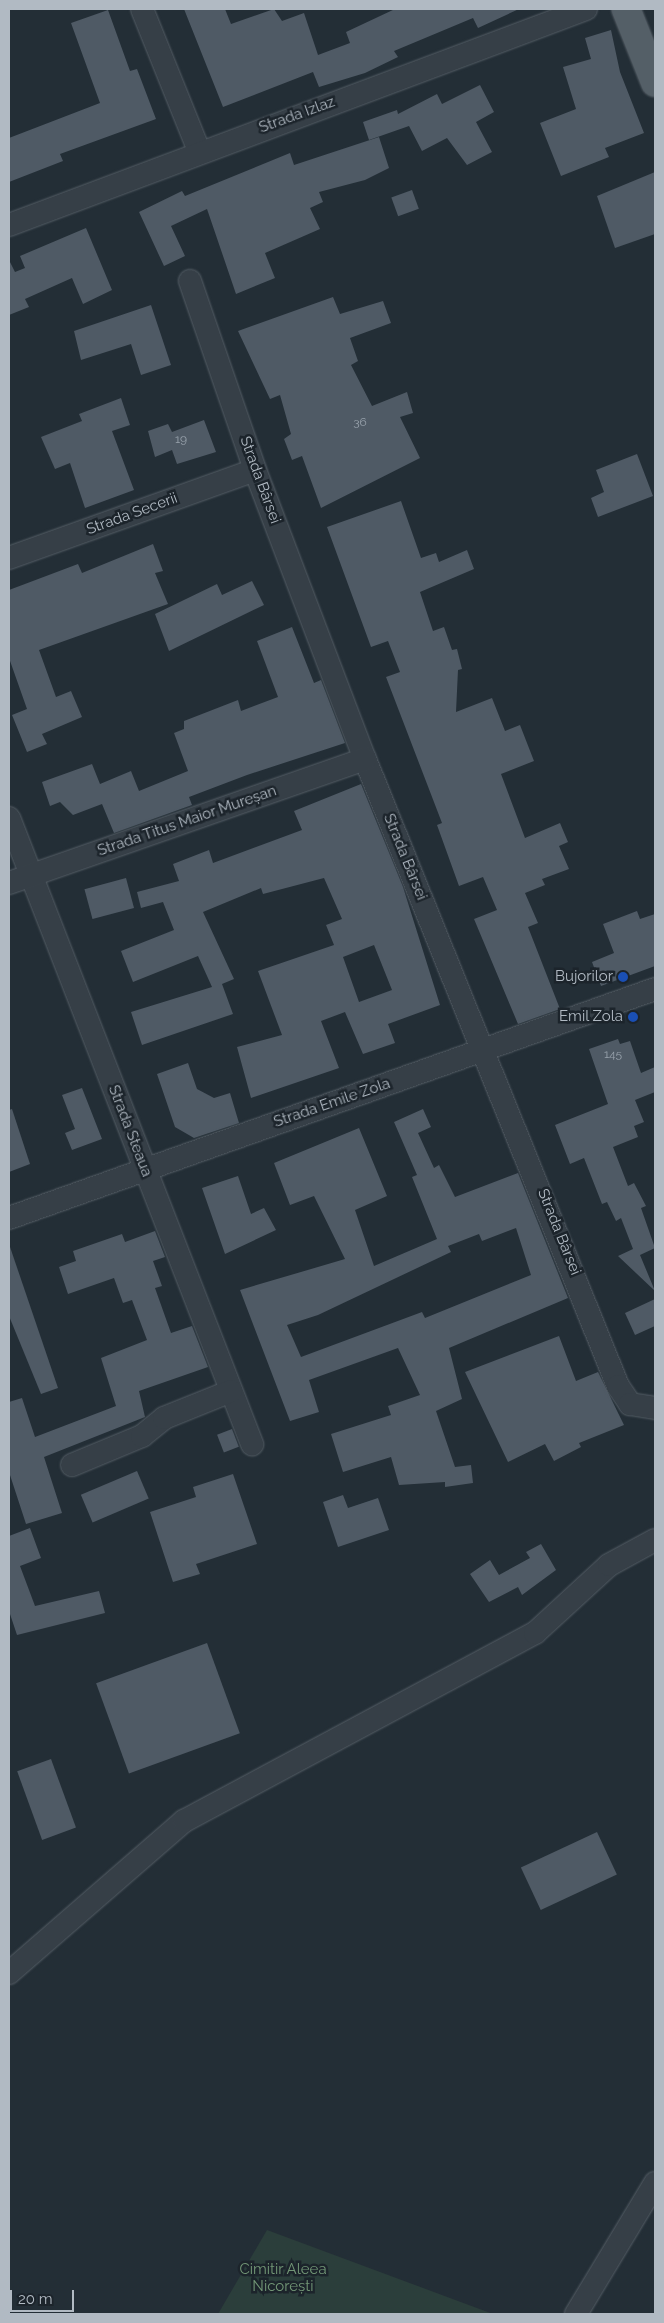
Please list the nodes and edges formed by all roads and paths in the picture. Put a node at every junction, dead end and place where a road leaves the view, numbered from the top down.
1 (142, 9) edge
2 (586, 9) edge
3 (626, 9) edge
4 (655, 82) edge
5 (199, 151) junction
6 (9, 225) edge
7 (190, 280) dead end
8 (255, 470) junction
9 (9, 558) edge
10 (365, 759) junction
11 (9, 818) edge
12 (31, 875) junction
13 (9, 883) edge
14 (655, 989) edge
15 (484, 1051) junction
16 (145, 1168) junction
17 (9, 1218) edge
18 (231, 1390) junction
19 (654, 1409) edge
20 (252, 1444) dead end
21 (72, 1466) dead end
22 (655, 1540) edge
23 (9, 1973) edge
24 (655, 2183) edge
25 (576, 2314) edge

1 - 5 street
2 - 5 street, Strada Izlaz
3 - 4 main road
5 - 6 street, Strada Izlaz
7 - 8 street, Strada Bârsei
8 - 9 street, Strada Secerii
8 - 10 street, Strada Bârsei
10 - 12 street, Strada Titus Maior Mureșan
10 - 15 street, Strada Bârsei
11 - 12 street, Strada Steaua
12 - 13 street, Strada Titus Maior Mureșan
12 - 16 street, Strada Steaua
14 - 15 street, Strada Emile Zola
15 - 16 street, Strada Emile Zola
15 - 19 street, Strada Bârsei
16 - 17 street, Strada Emile Zola
16 - 18 street, Strada Steaua
18 - 20 street, Strada Steaua
18 - 21 street
22 - 23 street
24 - 25 street

